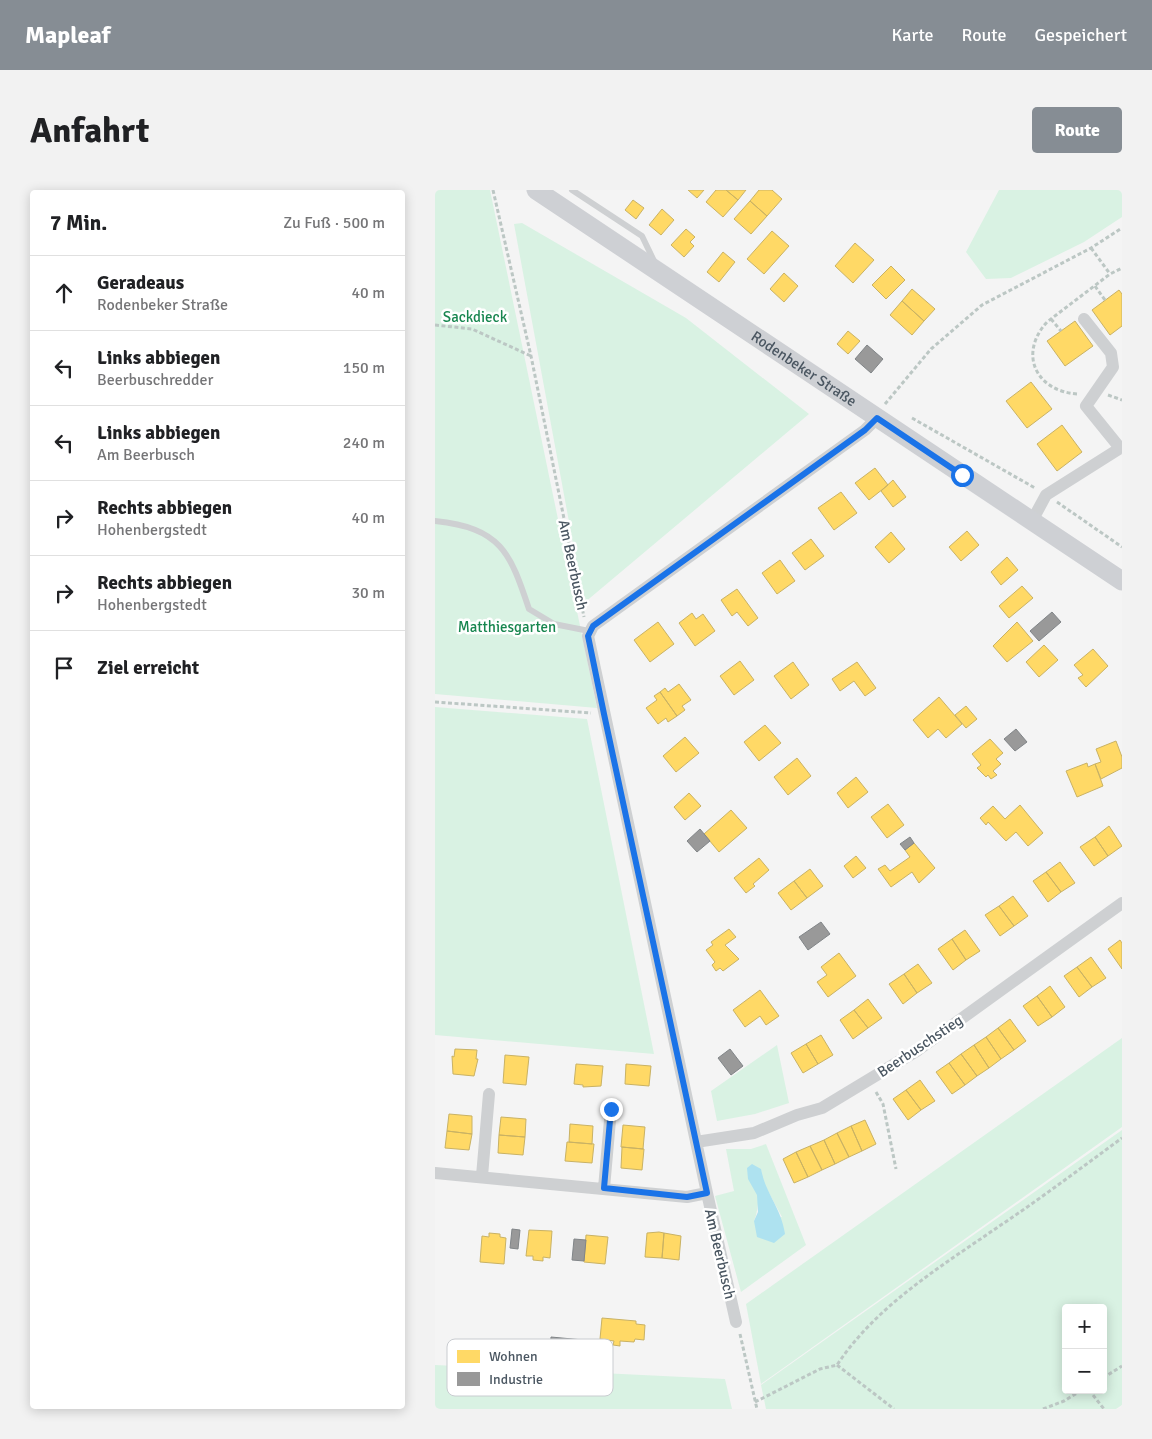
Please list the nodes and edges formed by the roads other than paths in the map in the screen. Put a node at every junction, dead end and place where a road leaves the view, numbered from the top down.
1 (536, 190) edge
2 (572, 190) edge
3 (660, 273) junction
4 (1084, 319) dead end
5 (881, 411) junction
6 (1121, 447) edge
7 (435, 521) edge
8 (1032, 521) junction
9 (1122, 581) edge
10 (589, 631) junction
11 (1122, 903) edge
12 (489, 1094) dead end
13 (611, 1109) dead end
14 (696, 1142) junction
15 (435, 1173) edge
16 (482, 1176) junction
17 (604, 1188) junction
18 (707, 1193) junction
19 (737, 1322) road end

1 - 3 street, Rodenbeker Straße
2 - 3 lane
3 - 5 street, Rodenbeker Straße
4 - 6 street
5 - 8 street, Rodenbeker Straße
5 - 10 street
6 - 8 street
7 - 10 lane
8 - 9 street, Rodenbeker Straße
10 - 14 street, Am Beerbusch
11 - 14 street, Beerbuschstieg
12 - 16 street
13 - 17 street
14 - 18 street, Am Beerbusch
15 - 16 street
16 - 17 street
17 - 18 street
18 - 19 street, Am Beerbusch

